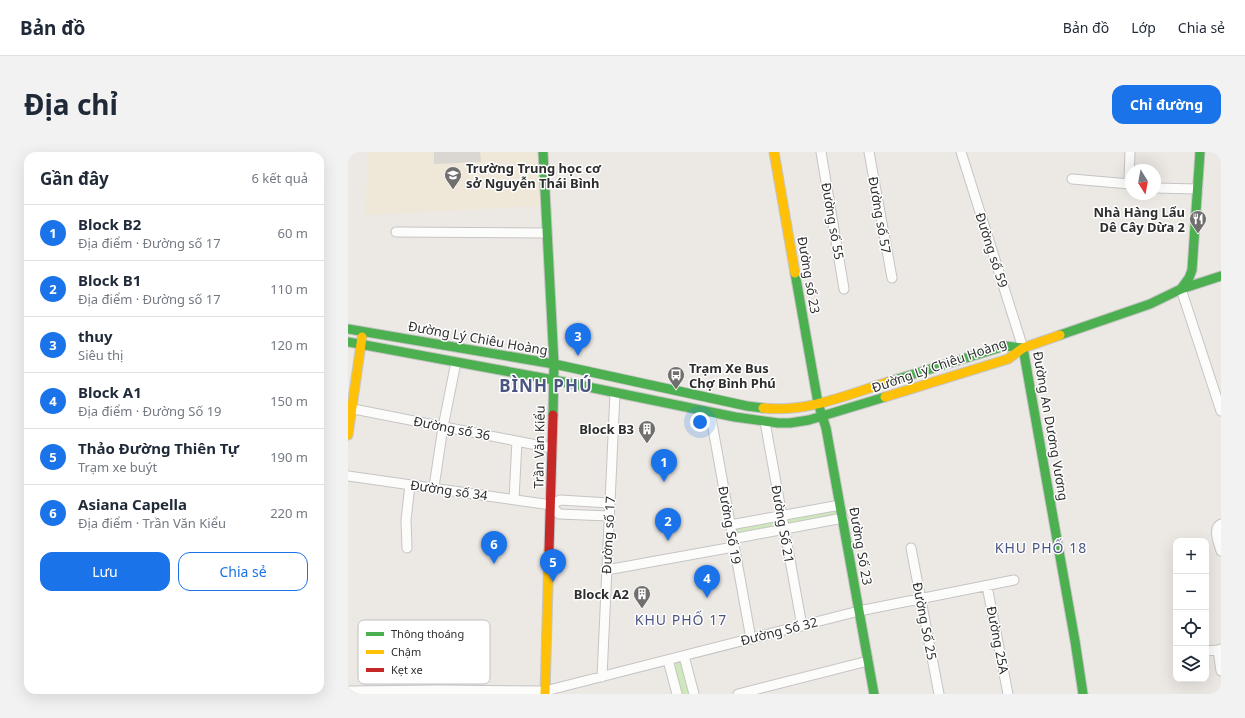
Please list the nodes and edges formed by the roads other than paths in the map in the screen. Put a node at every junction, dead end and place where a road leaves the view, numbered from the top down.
1 (543, 152) edge
2 (774, 152) edge
3 (821, 152) edge
4 (869, 152) edge
5 (961, 152) edge
6 (1130, 152) edge
7 (1200, 152) edge
8 (1129, 164) edge
9 (1072, 179) dead end
10 (1125, 184) edge
11 (1161, 188) edge
12 (1198, 189) junction
13 (396, 232) dead end
14 (547, 233) junction
15 (1221, 276) edge
16 (892, 278) dead end
17 (844, 289) dead end
18 (1181, 289) junction
19 (348, 328) edge
20 (363, 331) junction
21 (348, 342) edge
22 (361, 345) junction
23 (1023, 348) junction
24 (456, 362) junction
25 (554, 364) junction
26 (554, 380) junction
27 (615, 393) junction
28 (818, 403) junction
29 (350, 408) edge
30 (1221, 411) edge
31 (710, 412) junction
32 (822, 417) junction
33 (764, 422) junction
34 (443, 427) junction
35 (348, 435) edge
36 (517, 441) junction
37 (552, 448) junction
38 (348, 476) edge
39 (410, 485) junction
40 (434, 487) junction
41 (514, 499) junction
42 (609, 503) junction
43 (551, 505) junction
44 (840, 505) junction
45 (609, 516) junction
46 (781, 516) junction
47 (842, 518) junction
48 (1221, 524) edge
49 (730, 526) junction
50 (784, 529) junction
51 (732, 539) junction
52 (407, 548) dead end
53 (728, 548) dead end
54 (911, 548) dead end
55 (1221, 552) edge
56 (612, 569) dead end
57 (1014, 580) dead end
58 (987, 586) junction
59 (920, 599) junction
60 (859, 611) junction
61 (802, 626) junction
62 (751, 639) junction
63 (1220, 649) edge
64 (1209, 651) edge
65 (684, 656) junction
66 (668, 660) junction
67 (868, 661) junction
68 (1221, 670) edge
69 (602, 677) junction
70 (348, 691) edge
71 (545, 693) edge
72 (677, 694) edge
73 (694, 694) edge
74 (738, 694) edge
75 (874, 694) edge
76 (939, 694) edge
77 (1008, 694) edge
78 (1083, 694) edge

1 - 14 main road, Trần Văn Kiểu
2 - 28 main road, Đường số 23
3 - 17 street, Đường số 55
4 - 16 street, Đường số 57
5 - 23 street, Đường số 59
6 - 8 street
7 - 12 main road
9 - 10 street
11 - 12 street
12 - 18 main road
13 - 14 street
14 - 25 main road, Trần Văn Kiểu
15 - 18 main road, Đường An Dương Vương
18 - 23 main road, Đường An Dương Vương
18 - 30 street
19 - 20 main road, Đường Lý Chiêu Hoàng
20 - 22 main road
20 - 25 main road, Đường Lý Chiêu Hoàng
21 - 22 main road, Đường Lý Chiêu Hoàng
22 - 24 main road, Đường Lý Chiêu Hoàng
22 - 29 main road
23 - 28 main road, Đường Lý Chiêu Hoàng
23 - 32 main road, Đường Lý Chiêu Hoàng
23 - 78 main road, Đường An Dương Vương
24 - 26 main road, Đường Lý Chiêu Hoàng
24 - 34 street
25 - 26 main road, Trần Văn Kiểu
25 - 28 main road, Đường Lý Chiêu Hoàng
26 - 27 main road, Đường Lý Chiêu Hoàng
26 - 37 main road, Trần Văn Kiểu
27 - 31 main road, Đường Lý Chiêu Hoàng
27 - 42 street, Đường số 17
28 - 32 main road, Đường Số 23
29 - 34 street, Đường số 36
29 - 35 main road
31 - 33 main road, Đường Lý Chiêu Hoàng
31 - 49 street, Đường Số 19
32 - 33 main road, Đường Lý Chiêu Hoàng
32 - 44 main road, Đường Số 23
33 - 46 street, Đường Số 21
34 - 36 street, Đường số 36
34 - 40 street
36 - 37 street, Đường số 36
36 - 41 street
37 - 43 main road, Trần Văn Kiểu
38 - 39 street, Đường số 34
39 - 40 street, Đường số 34
39 - 52 street
40 - 41 street, Đường số 34
41 - 43 street, Đường số 34
42 - 43 street, Đường số 34
42 - 45 street, Đường số 17
43 - 45 street, Đường số 34
43 - 71 main road, Trần Văn Kiểu
44 - 46 street
44 - 47 main road, Đường Số 23
45 - 69 street, Đường số 17
46 - 49 street
46 - 50 street, Đường Số 21
47 - 50 street
47 - 60 main road, Đường Số 23
48 - 55 street
49 - 51 street, Đường Số 19
50 - 51 street
50 - 61 street, Đường Số 21
51 - 62 street, Đường Số 19
53 - 56 street
54 - 59 street, Đường Số 25
57 - 58 street, Đường Số 32
58 - 59 street, Đường Số 32
58 - 77 street, Đường 25A
59 - 60 street, Đường Số 32
59 - 76 street, Đường Số 25
60 - 61 street, Đường Số 32
60 - 67 main road, Đường Số 23
61 - 62 street, Đường Số 32
62 - 65 street, Đường Số 32
63 - 64 street
63 - 68 street
65 - 66 street, Đường Số 32
65 - 73 street
66 - 69 street, Đường Số 32
66 - 72 street
67 - 74 street
67 - 75 main road, Đường Số 23
69 - 71 street, Đường Số 32
70 - 71 street

